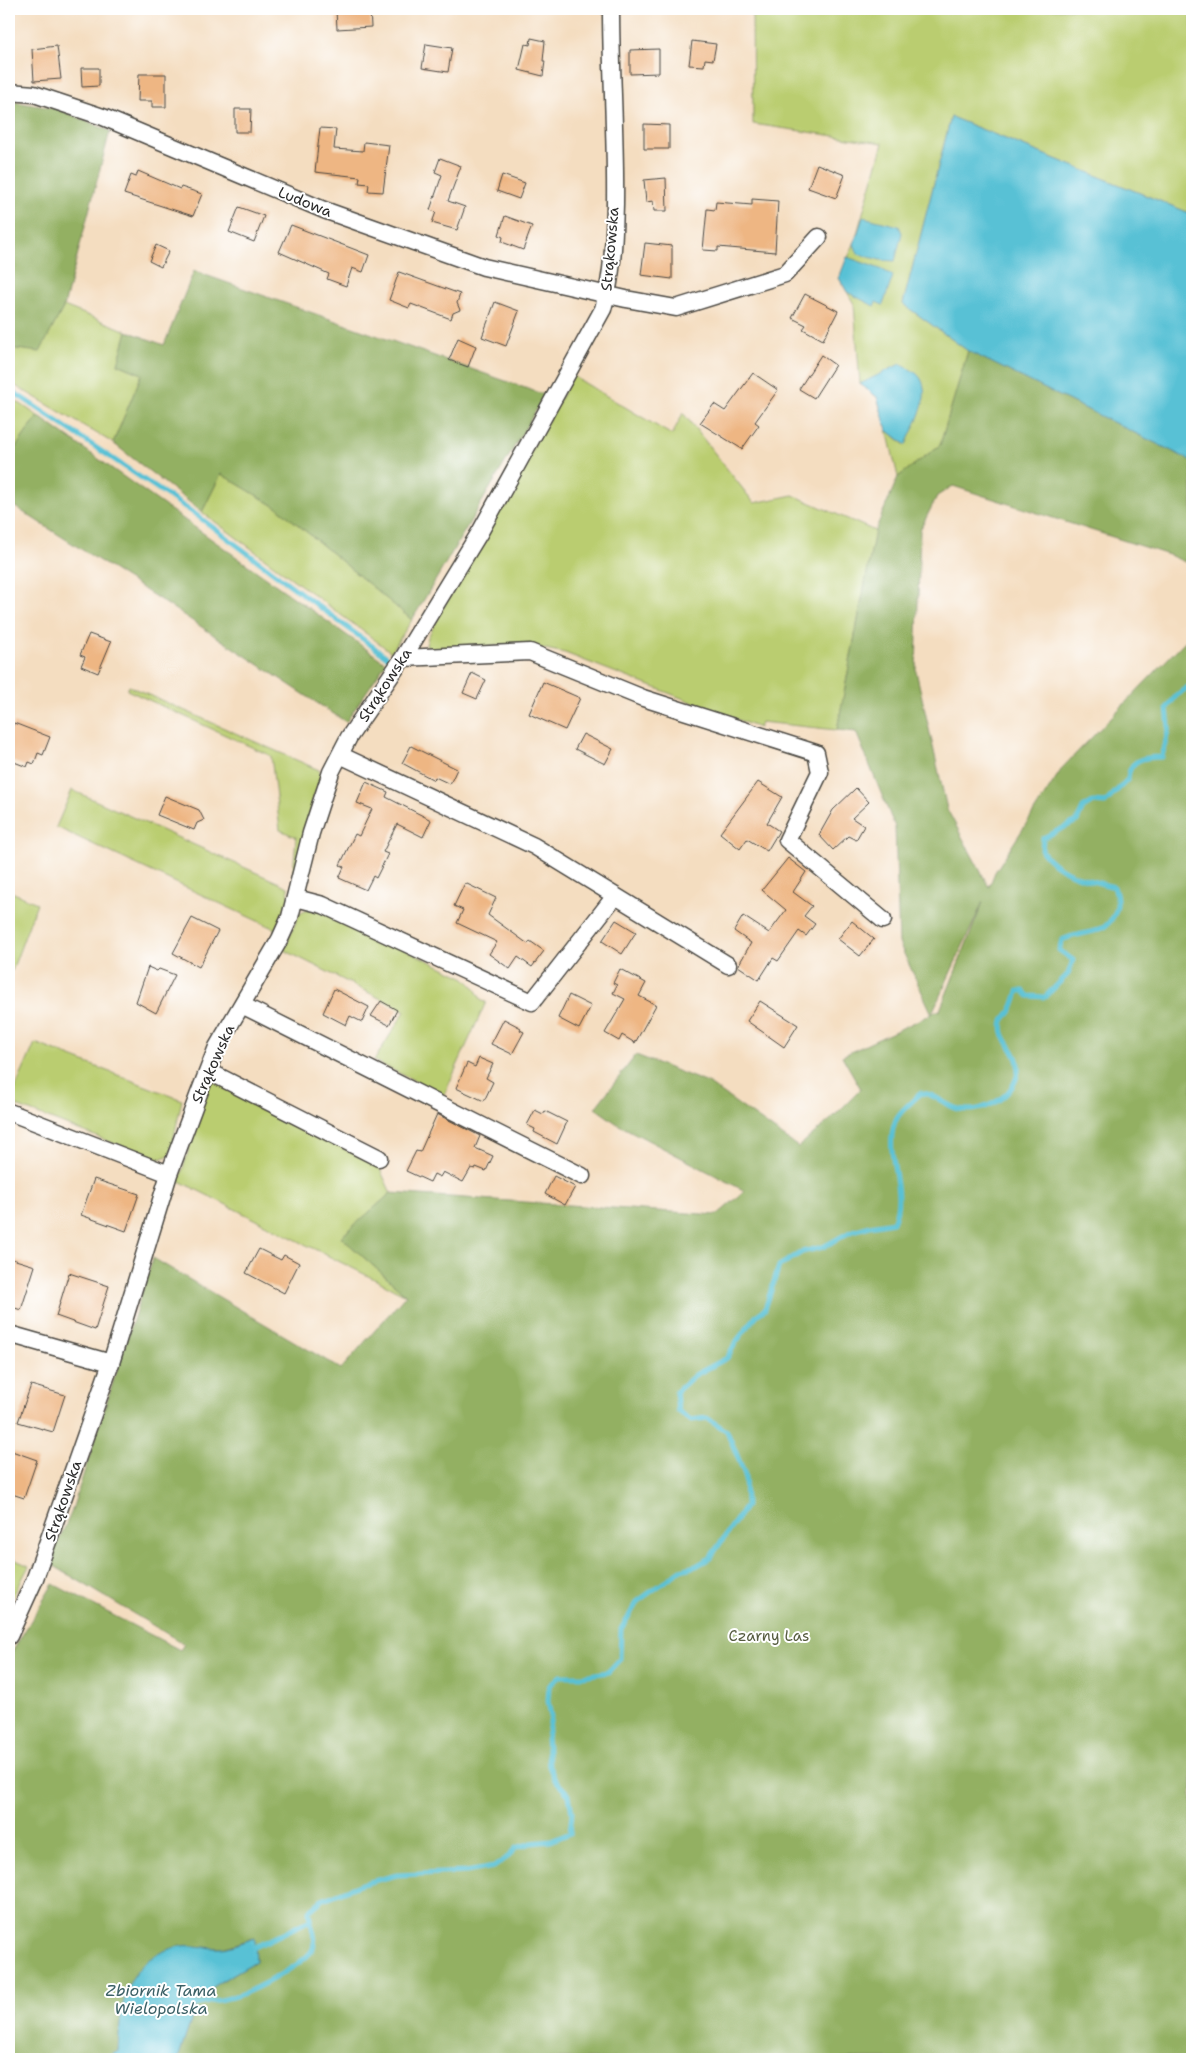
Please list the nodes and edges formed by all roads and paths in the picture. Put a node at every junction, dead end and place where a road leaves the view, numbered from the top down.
1 (611, 9) edge
2 (9, 92) edge
3 (820, 237) dead end
4 (607, 295) junction
5 (403, 658) junction
6 (340, 755) junction
7 (615, 896) junction
8 (296, 898) junction
9 (883, 920) dead end
10 (728, 965) dead end
11 (242, 1006) junction
12 (208, 1071) junction
13 (9, 1112) edge
14 (380, 1158) dead end
15 (169, 1174) junction
16 (582, 1176) dead end
17 (9, 1334) edge
18 (111, 1363) junction
19 (9, 1636) edge

1 - 4 street, Strąkowska
2 - 4 street, Ludowa
3 - 4 street, Ludowa
4 - 5 street, Strąkowska
5 - 6 street, Strąkowska
5 - 9 street
6 - 7 street
6 - 8 street, Strąkowska
7 - 8 street
7 - 10 street
8 - 11 street, Strąkowska
11 - 12 street, Strąkowska
11 - 16 street
12 - 14 street
12 - 15 street, Strąkowska
13 - 15 street
15 - 18 street, Strąkowska
17 - 18 street
18 - 19 street, Strąkowska

